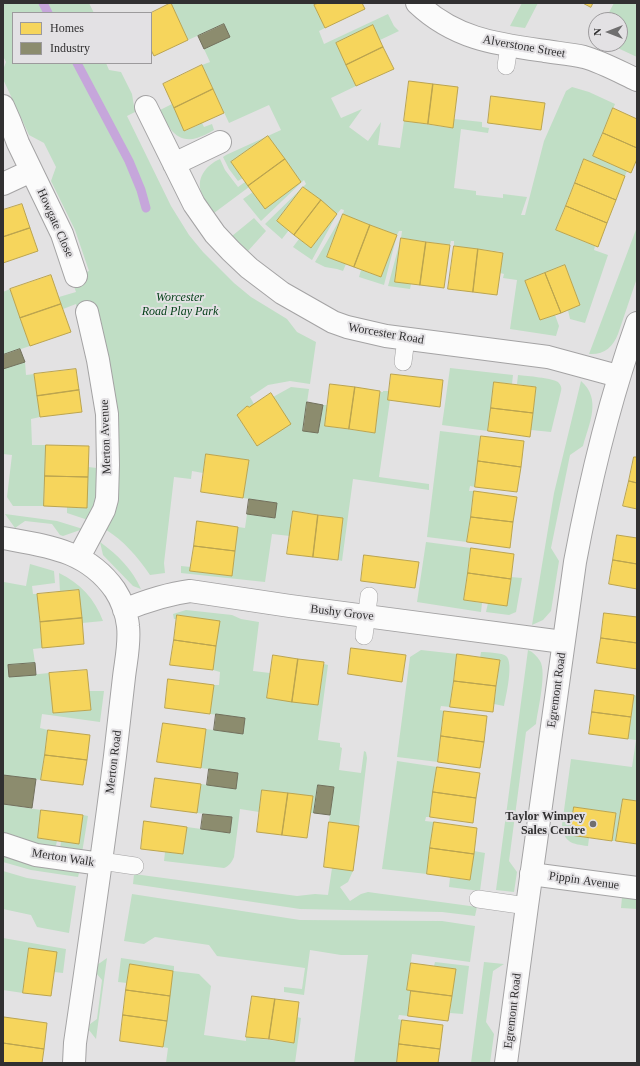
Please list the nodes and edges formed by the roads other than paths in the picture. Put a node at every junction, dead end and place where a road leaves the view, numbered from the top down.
1 (416, 3) edge
2 (637, 80) edge
3 (3, 106) edge
4 (146, 107) dead end
5 (220, 142) dead end
6 (174, 164) junction
7 (31, 170) junction
8 (3, 184) edge
9 (76, 276) dead end
10 (86, 312) dead end
11 (637, 323) edge
12 (406, 339) junction
13 (403, 362) dead end
14 (618, 376) junction
15 (3, 538) edge
16 (79, 557) junction
17 (124, 610) junction
18 (563, 642) junction
19 (3, 844) edge
20 (101, 863) junction
21 (135, 866) dead end
22 (531, 874) junction
23 (637, 888) edge
24 (478, 900) dead end
25 (527, 906) junction
26 (74, 1063) edge
27 (506, 1063) edge

1 - 2 street, Alverstone Street
3 - 7 street, Howgate Close
4 - 6 street, Worcester Road
5 - 6 street
6 - 12 street, Worcester Road
7 - 8 street
7 - 9 street, Howgate Close
10 - 16 street, Merton Avenue
11 - 14 street, Egremont Road
12 - 13 lane
12 - 14 street, Worcester Road
14 - 18 street, Egremont Road
15 - 16 street, Merton Road
16 - 17 street, Merton Road
17 - 18 street, Bushy Grove
17 - 20 street, Merton Road
18 - 22 street, Egremont Road
19 - 20 street, Merton Walk
20 - 21 lane
20 - 26 street, Merton Road
22 - 23 street, Pippin Avenue
22 - 25 street, Egremont Road
24 - 25 lane
25 - 27 street, Egremont Road

